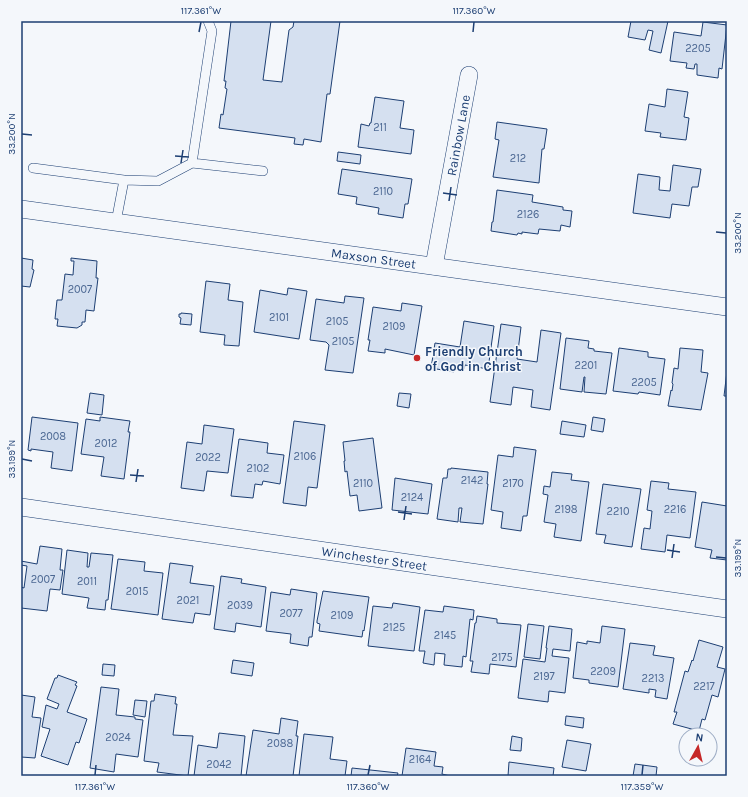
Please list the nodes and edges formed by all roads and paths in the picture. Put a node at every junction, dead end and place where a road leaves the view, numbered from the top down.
1 (208, 21) edge
2 (469, 75) dead end
3 (192, 163) junction
4 (33, 168) dead end
5 (263, 171) dead end
6 (124, 180) junction
7 (21, 209) edge
8 (116, 222) junction
9 (434, 266) junction
10 (727, 307) edge
11 (21, 506) edge
12 (727, 609) edge

1 - 3 lane
2 - 9 street, Rainbow Lane
3 - 5 lane
3 - 6 lane
4 - 6 lane
6 - 8 lane
7 - 8 street, Maxson Street
8 - 9 street, Maxson Street
9 - 10 street, Maxson Street
11 - 12 street, Winchester Street

